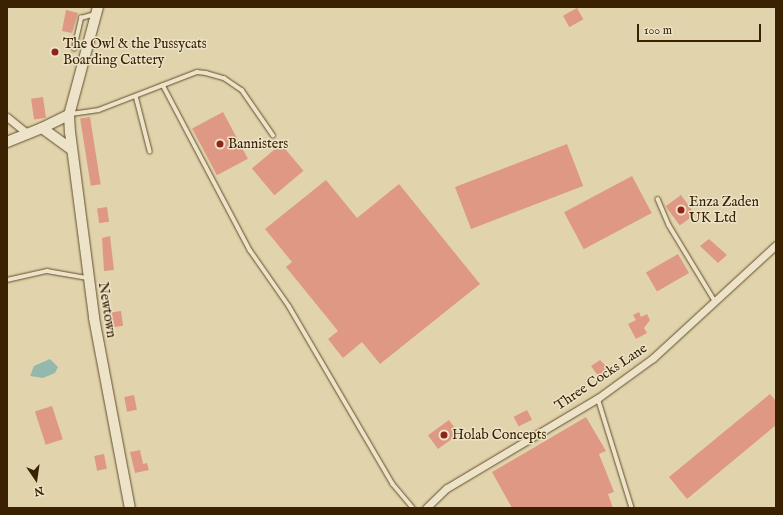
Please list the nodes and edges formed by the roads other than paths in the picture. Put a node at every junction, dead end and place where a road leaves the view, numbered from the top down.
1 (97, 10) edge
2 (74, 49) dead end
3 (163, 85) junction
4 (136, 96) junction
5 (69, 114) junction
6 (7, 117) edge
7 (42, 128) junction
8 (28, 134) junction
9 (273, 135) dead end
10 (7, 142) edge
11 (71, 149) junction
12 (150, 151) dead end
13 (658, 199) dead end
14 (776, 245) edge
15 (88, 278) junction
16 (7, 280) edge
17 (715, 302) junction
18 (598, 398) junction
19 (130, 508) edge
20 (413, 508) edge
21 (426, 508) edge
22 (632, 508) edge

1 - 2 lane
1 - 5 main road, Newtown
3 - 4 lane
3 - 9 lane
3 - 20 lane
4 - 5 lane
4 - 12 lane
5 - 7 main road
5 - 11 main road, Newtown
6 - 8 street
7 - 8 main road
7 - 11 main road
8 - 10 main road
11 - 15 main road, Newtown
13 - 17 lane
14 - 17 street, Three Cocks Lane
15 - 16 lane
15 - 19 main road, Newtown
17 - 18 street, Three Cocks Lane
18 - 21 street, Three Cocks Lane
18 - 22 lane

